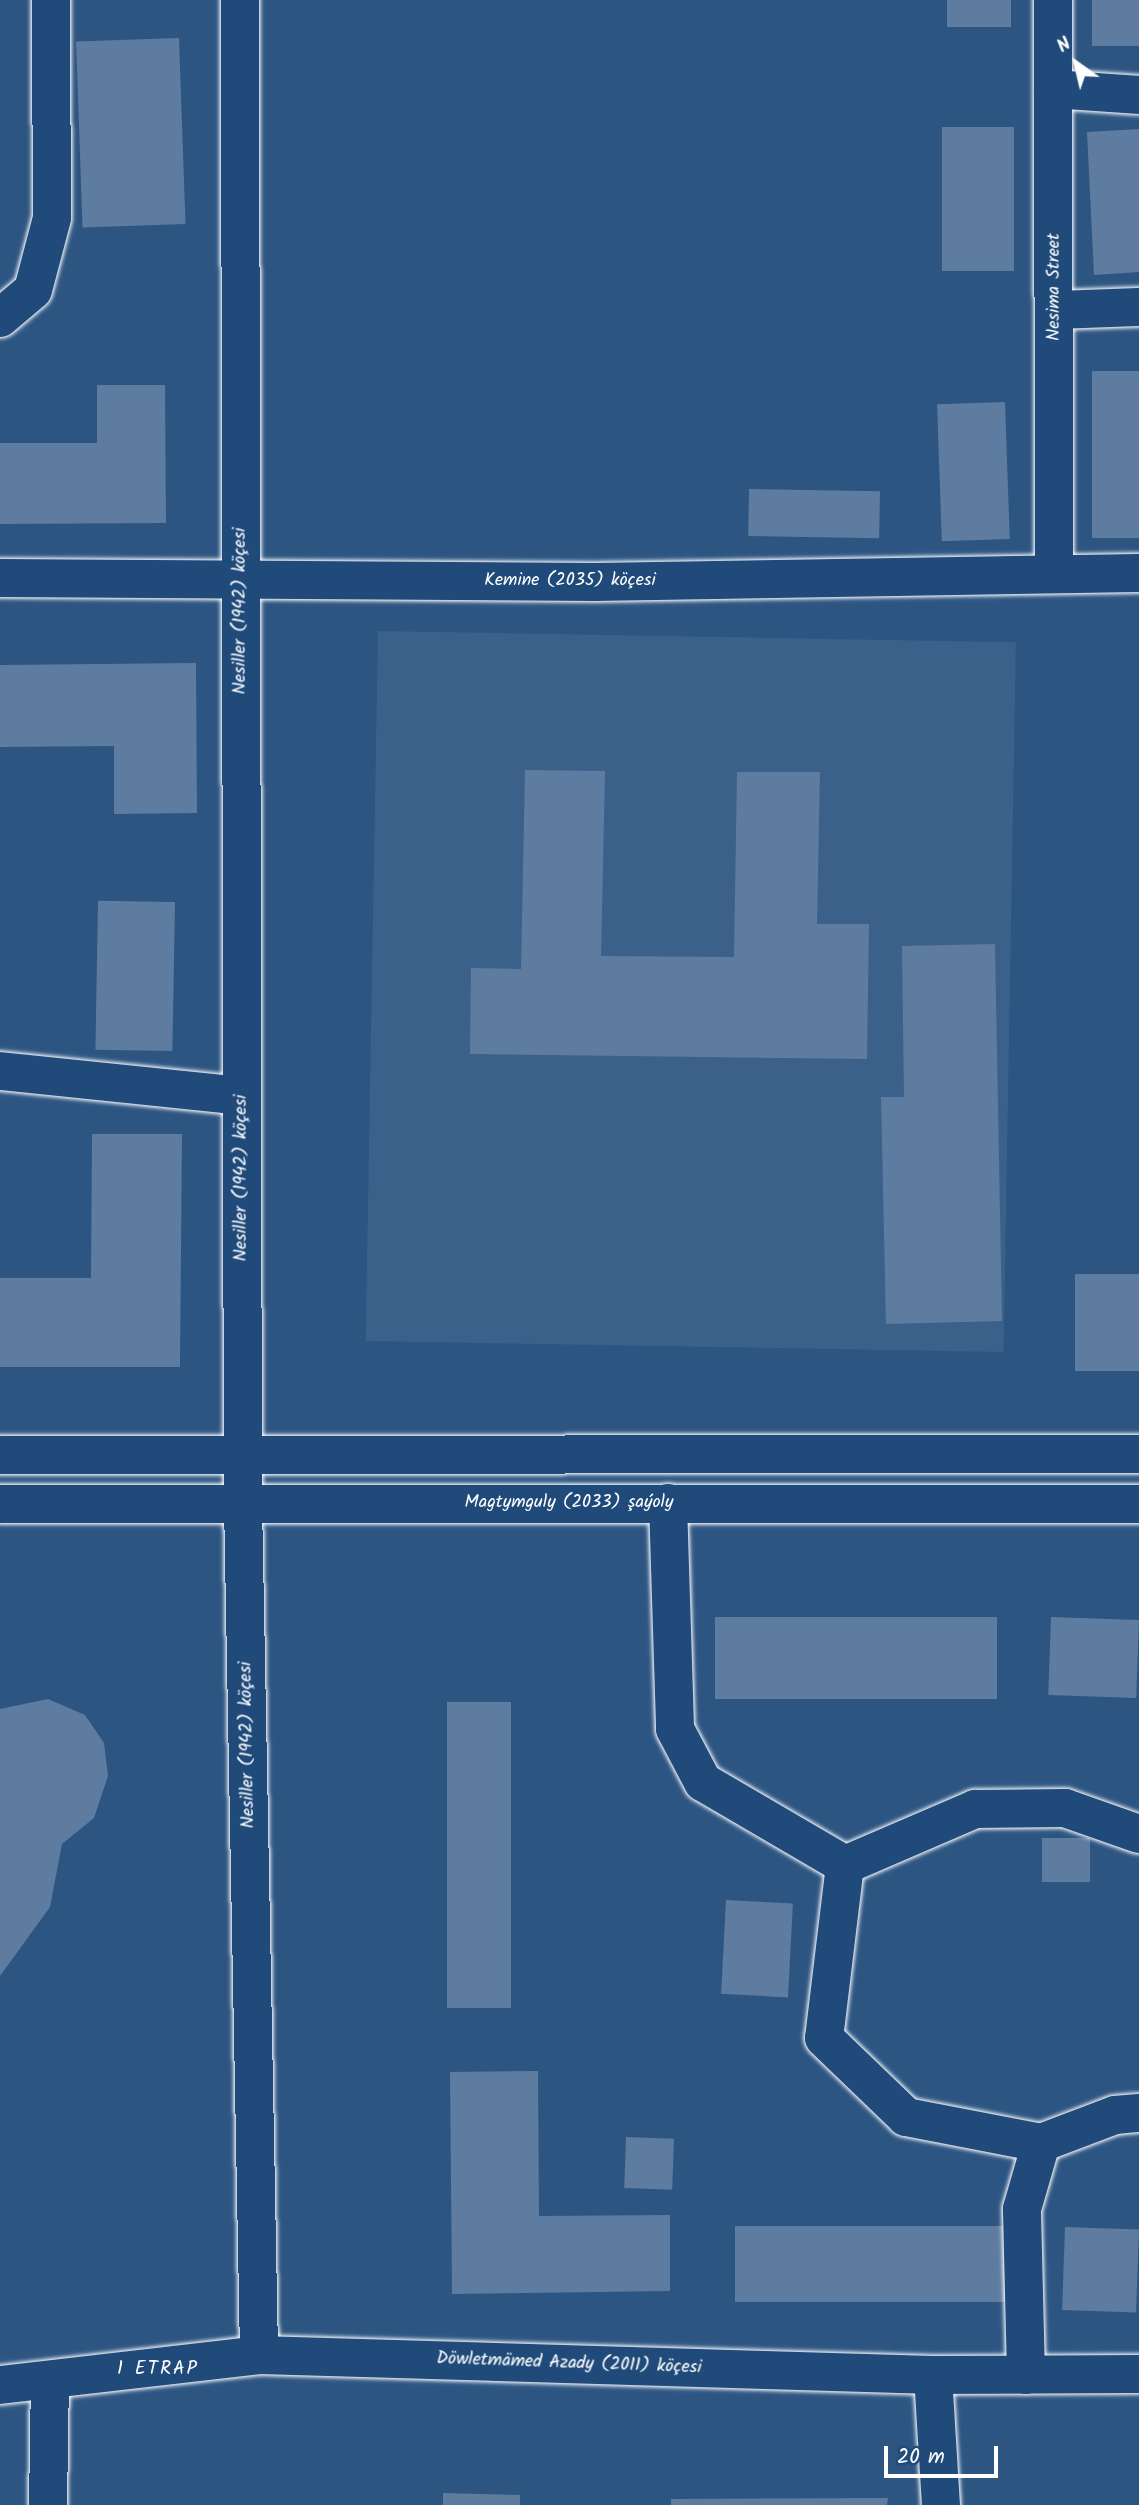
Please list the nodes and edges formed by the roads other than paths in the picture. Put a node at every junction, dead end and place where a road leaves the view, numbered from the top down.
1 (51, 0) edge
2 (240, 0) edge
3 (1053, 0) edge
4 (1053, 89) junction
5 (1139, 95) edge
6 (1139, 307) edge
7 (1055, 310) junction
8 (0, 318) edge
9 (1139, 573) edge
10 (1054, 574) junction
11 (0, 578) edge
12 (242, 581) junction
13 (0, 1071) edge
14 (242, 1096) junction
15 (1139, 1454) edge
16 (0, 1455) edge
17 (243, 1455) junction
18 (243, 1503) junction
19 (668, 1503) junction
20 (0, 1504) edge
21 (1139, 1504) edge
22 (1139, 1834) edge
23 (845, 1865) junction
24 (1139, 2113) edge
25 (1041, 2143) junction
26 (259, 2355) junction
27 (1139, 2374) edge
28 (933, 2375) junction
29 (1026, 2375) junction
30 (50, 2380) junction
31 (0, 2385) edge
32 (48, 2505) edge
33 (941, 2505) edge

1 - 8 street
2 - 12 street, Nesiller (1942) köçesi
3 - 4 street, Nesima Street
4 - 5 street
4 - 7 street, Nesima Street
6 - 7 street
7 - 10 street, Nesima Street
9 - 10 street, Kemine (2035) köçesi
10 - 12 street, Kemine (2035) köçesi
11 - 12 street, Kemine (2035) köçesi
12 - 14 street, Nesiller (1942) köçesi
13 - 14 street
14 - 17 street, Nesiller (1942) köçesi
15 - 17 street
16 - 17 street
17 - 18 street, Nesiller (1942) köçesi
18 - 19 street, Magtymguly (2033) şaýoly
18 - 20 street, Magtymguly (2033) şaýoly
18 - 26 street, Nesiller (1942) köçesi
19 - 21 street, Magtymguly (2033) şaýoly
19 - 23 street
22 - 23 street
23 - 25 street
24 - 25 street
25 - 29 street
26 - 28 street, Döwletmämed Azady (2011) köçesi
26 - 30 street, Döwletmämed Azady (2011) köçesi
27 - 29 street, Döwletmämed Azady (2011) köçesi
28 - 29 street, Döwletmämed Azady (2011) köçesi
28 - 33 street
30 - 31 street, Döwletmämed Azady (2011) köçesi
30 - 32 street

